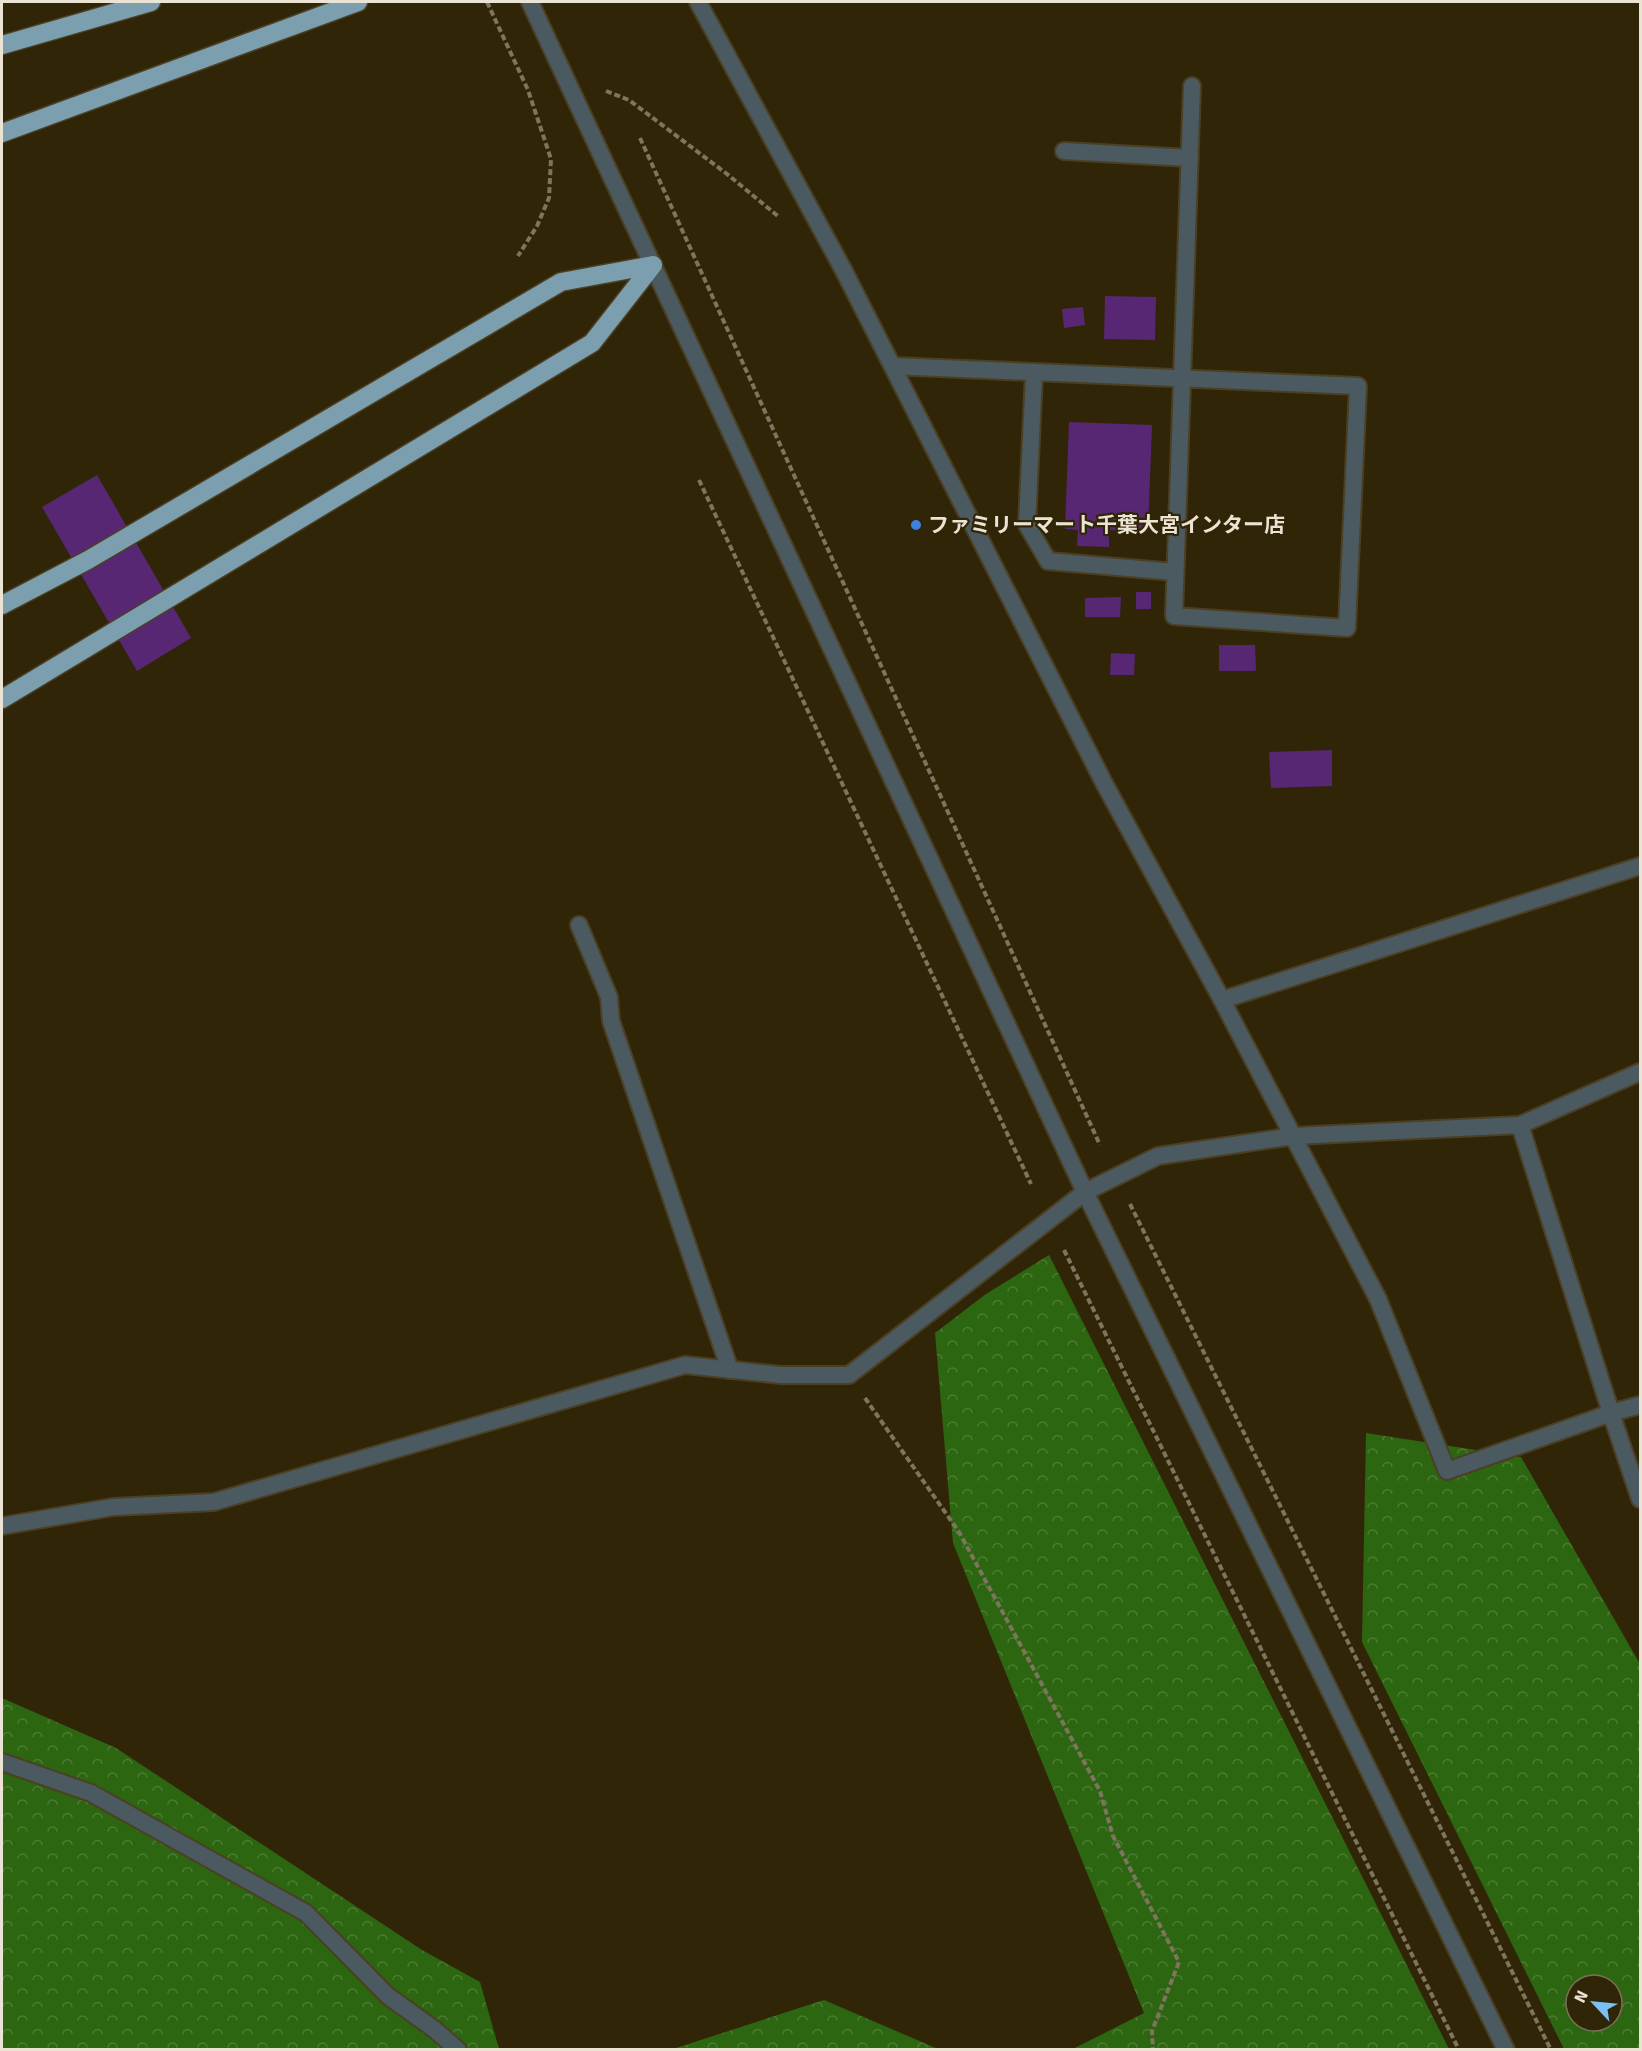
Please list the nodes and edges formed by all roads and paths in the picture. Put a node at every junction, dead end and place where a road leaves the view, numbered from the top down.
1 (151, 2) edge
2 (358, 2) edge
3 (487, 2) edge
4 (530, 2) edge
5 (698, 2) edge
6 (2, 45) edge
7 (563, 74) junction
8 (1192, 86) dead end
9 (2, 133) edge
10 (640, 138) dead end
11 (1064, 151) dead end
12 (1190, 158) junction
13 (781, 219) dead end
14 (518, 256) dead end
15 (653, 265) junction
16 (893, 366) junction
17 (1034, 372) junction
18 (1182, 379) junction
19 (699, 480) dead end
20 (1175, 572) junction
21 (2, 605) edge
22 (2, 699) edge
23 (1641, 866) edge
24 (579, 925) dead end
25 (1222, 1000) junction
26 (1641, 1072) edge
27 (1520, 1125) junction
28 (1294, 1136) junction
29 (1100, 1145) dead end
30 (1032, 1184) dead end
31 (1085, 1192) junction
32 (1125, 1194) dead end
33 (1064, 1250) dead end
34 (730, 1370) junction
35 (849, 1376) junction
36 (1641, 1405) edge
37 (1611, 1413) junction
38 (1641, 1499) edge
39 (2, 1526) edge
40 (2, 1762) edge
41 (458, 2049) edge
42 (1154, 2049) edge
43 (1459, 2049) edge
44 (1506, 2049) edge
45 (1551, 2049) edge

1 - 6 highway
2 - 9 highway
3 - 14 path
4 - 7 street
5 - 16 street
7 - 13 path
7 - 15 street
8 - 12 street
10 - 29 path
11 - 12 street
12 - 18 street
15 - 21 highway
15 - 22 highway
15 - 31 street
16 - 17 street
16 - 25 street
17 - 18 street
17 - 20 street
18 - 20 street
18 - 20 street
19 - 30 path
23 - 25 street
24 - 34 street
25 - 28 street
26 - 27 street
27 - 28 street
27 - 37 street
28 - 31 street
28 - 37 street
31 - 35 street
31 - 44 street
32 - 45 path
33 - 43 path
34 - 35 street
34 - 39 street
35 - 42 path
36 - 37 street
37 - 38 street
40 - 41 street

